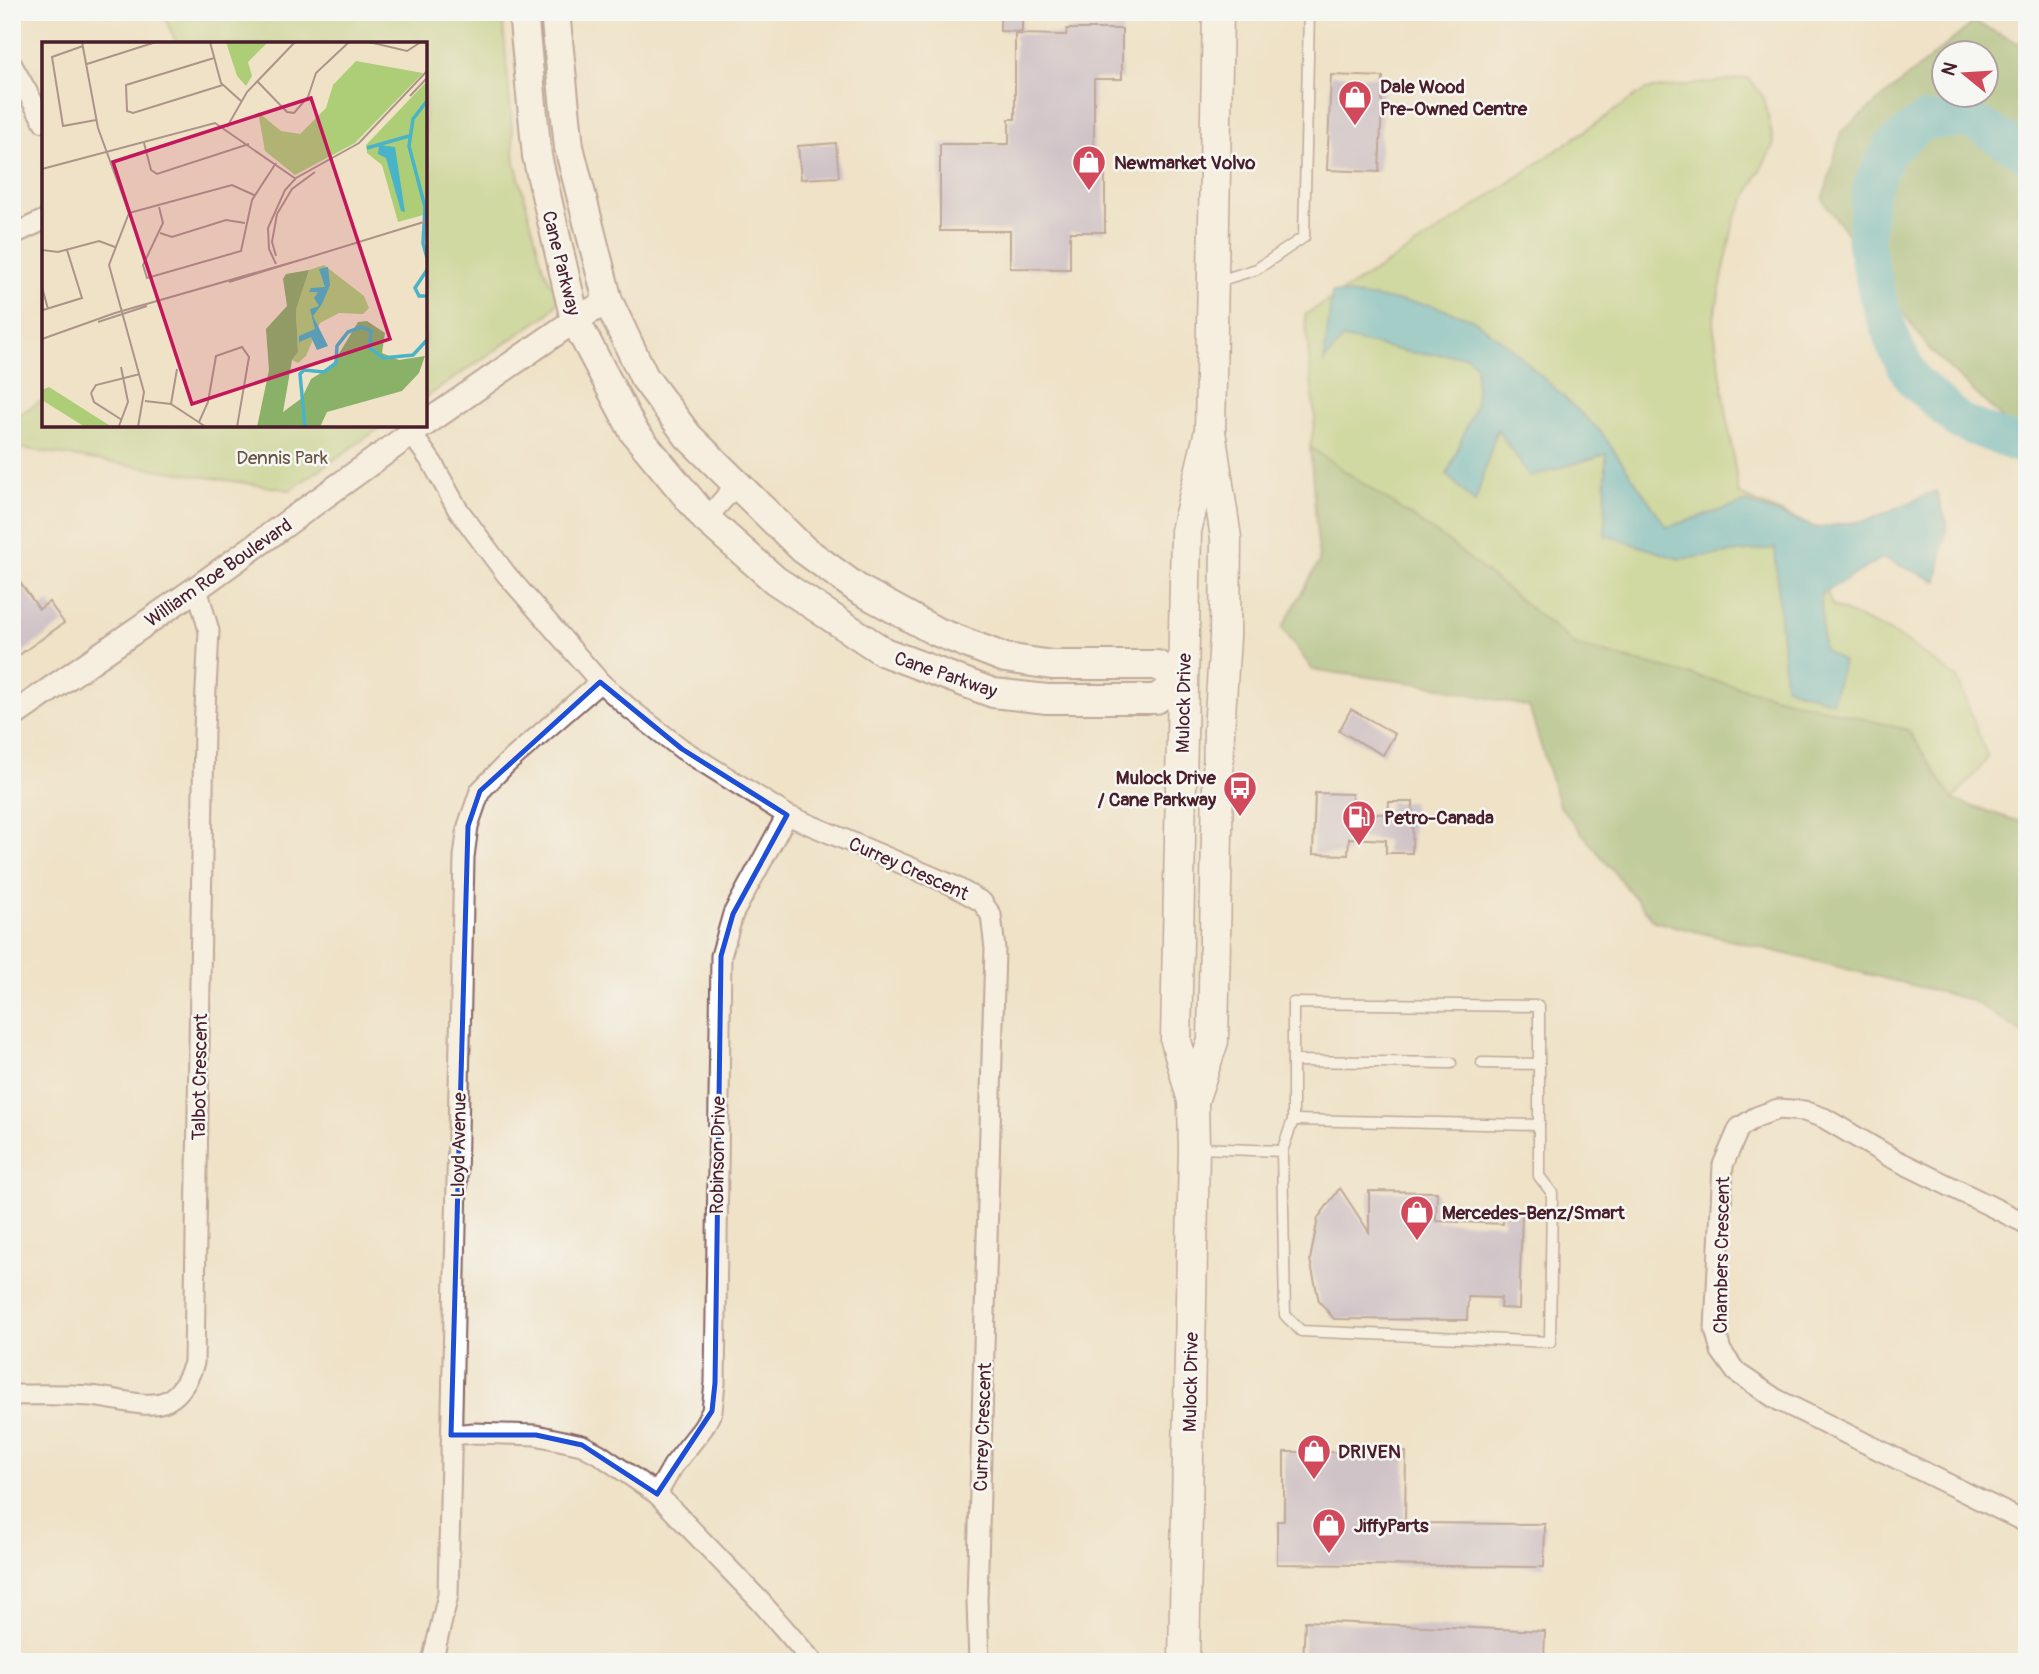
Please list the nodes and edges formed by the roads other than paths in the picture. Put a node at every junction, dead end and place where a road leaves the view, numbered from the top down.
1 (523, 12) edge
2 (555, 12) edge
3 (1218, 12) edge
4 (1309, 12) edge
5 (12, 65) edge
6 (42, 118) edge
7 (42, 221) edge
8 (12, 236) edge
9 (1213, 282) junction
10 (608, 301) junction
11 (575, 320) junction
12 (427, 422) edge
13 (420, 427) edge
14 (1210, 431) junction
15 (737, 484) junction
16 (706, 519) junction
17 (197, 589) junction
18 (1183, 680) junction
19 (1222, 681) junction
20 (600, 682) junction
21 (12, 716) edge
22 (787, 815) junction
23 (1293, 1061) junction
24 (1451, 1063) dead end
25 (1482, 1063) dead end
26 (1539, 1063) junction
27 (1193, 1101) junction
28 (1293, 1120) junction
29 (1539, 1125) junction
30 (1194, 1148) junction
31 (1282, 1151) junction
32 (2027, 1224) edge
33 (12, 1395) edge
34 (451, 1436) junction
35 (657, 1494) junction
36 (2027, 1522) edge
37 (432, 1662) edge
38 (813, 1662) edge
39 (979, 1662) edge
40 (1184, 1662) edge

1 - 11 main road, Cane Parkway
2 - 10 main road, Cane Parkway
3 - 9 main road, Mulock Drive
4 - 9 lane
5 - 6 street
7 - 8 street
9 - 14 main road, Mulock Drive
10 - 11 street, William Roe Boulevard
10 - 15 main road, Cane Parkway
11 - 12 street, William Roe Boulevard
11 - 16 main road, Cane Parkway
13 - 17 street, William Roe Boulevard
13 - 20 street, Currey Crescent
14 - 18 main road, Mulock Drive
14 - 19 main road, Mulock Drive
15 - 16 street
15 - 18 main road, Cane Parkway
16 - 18 main road, Cane Parkway
17 - 21 street, William Roe Boulevard
17 - 33 street, Talbot Crescent
18 - 19 street, Cane Parkway
18 - 27 main road, Mulock Drive
19 - 27 main road, Mulock Drive
20 - 22 street, Currey Crescent
20 - 34 street, Lloyd Avenue
22 - 35 street, Robinson Drive
22 - 39 street, Currey Crescent
23 - 24 lane
23 - 26 lane
23 - 28 lane
25 - 26 lane
26 - 29 lane
27 - 30 main road, Mulock Drive
28 - 29 lane
28 - 31 lane
29 - 31 lane
30 - 31 lane
30 - 40 main road, Mulock Drive
32 - 36 street, Chambers Crescent
34 - 35 street
34 - 37 street, Lloyd Avenue
35 - 38 street

